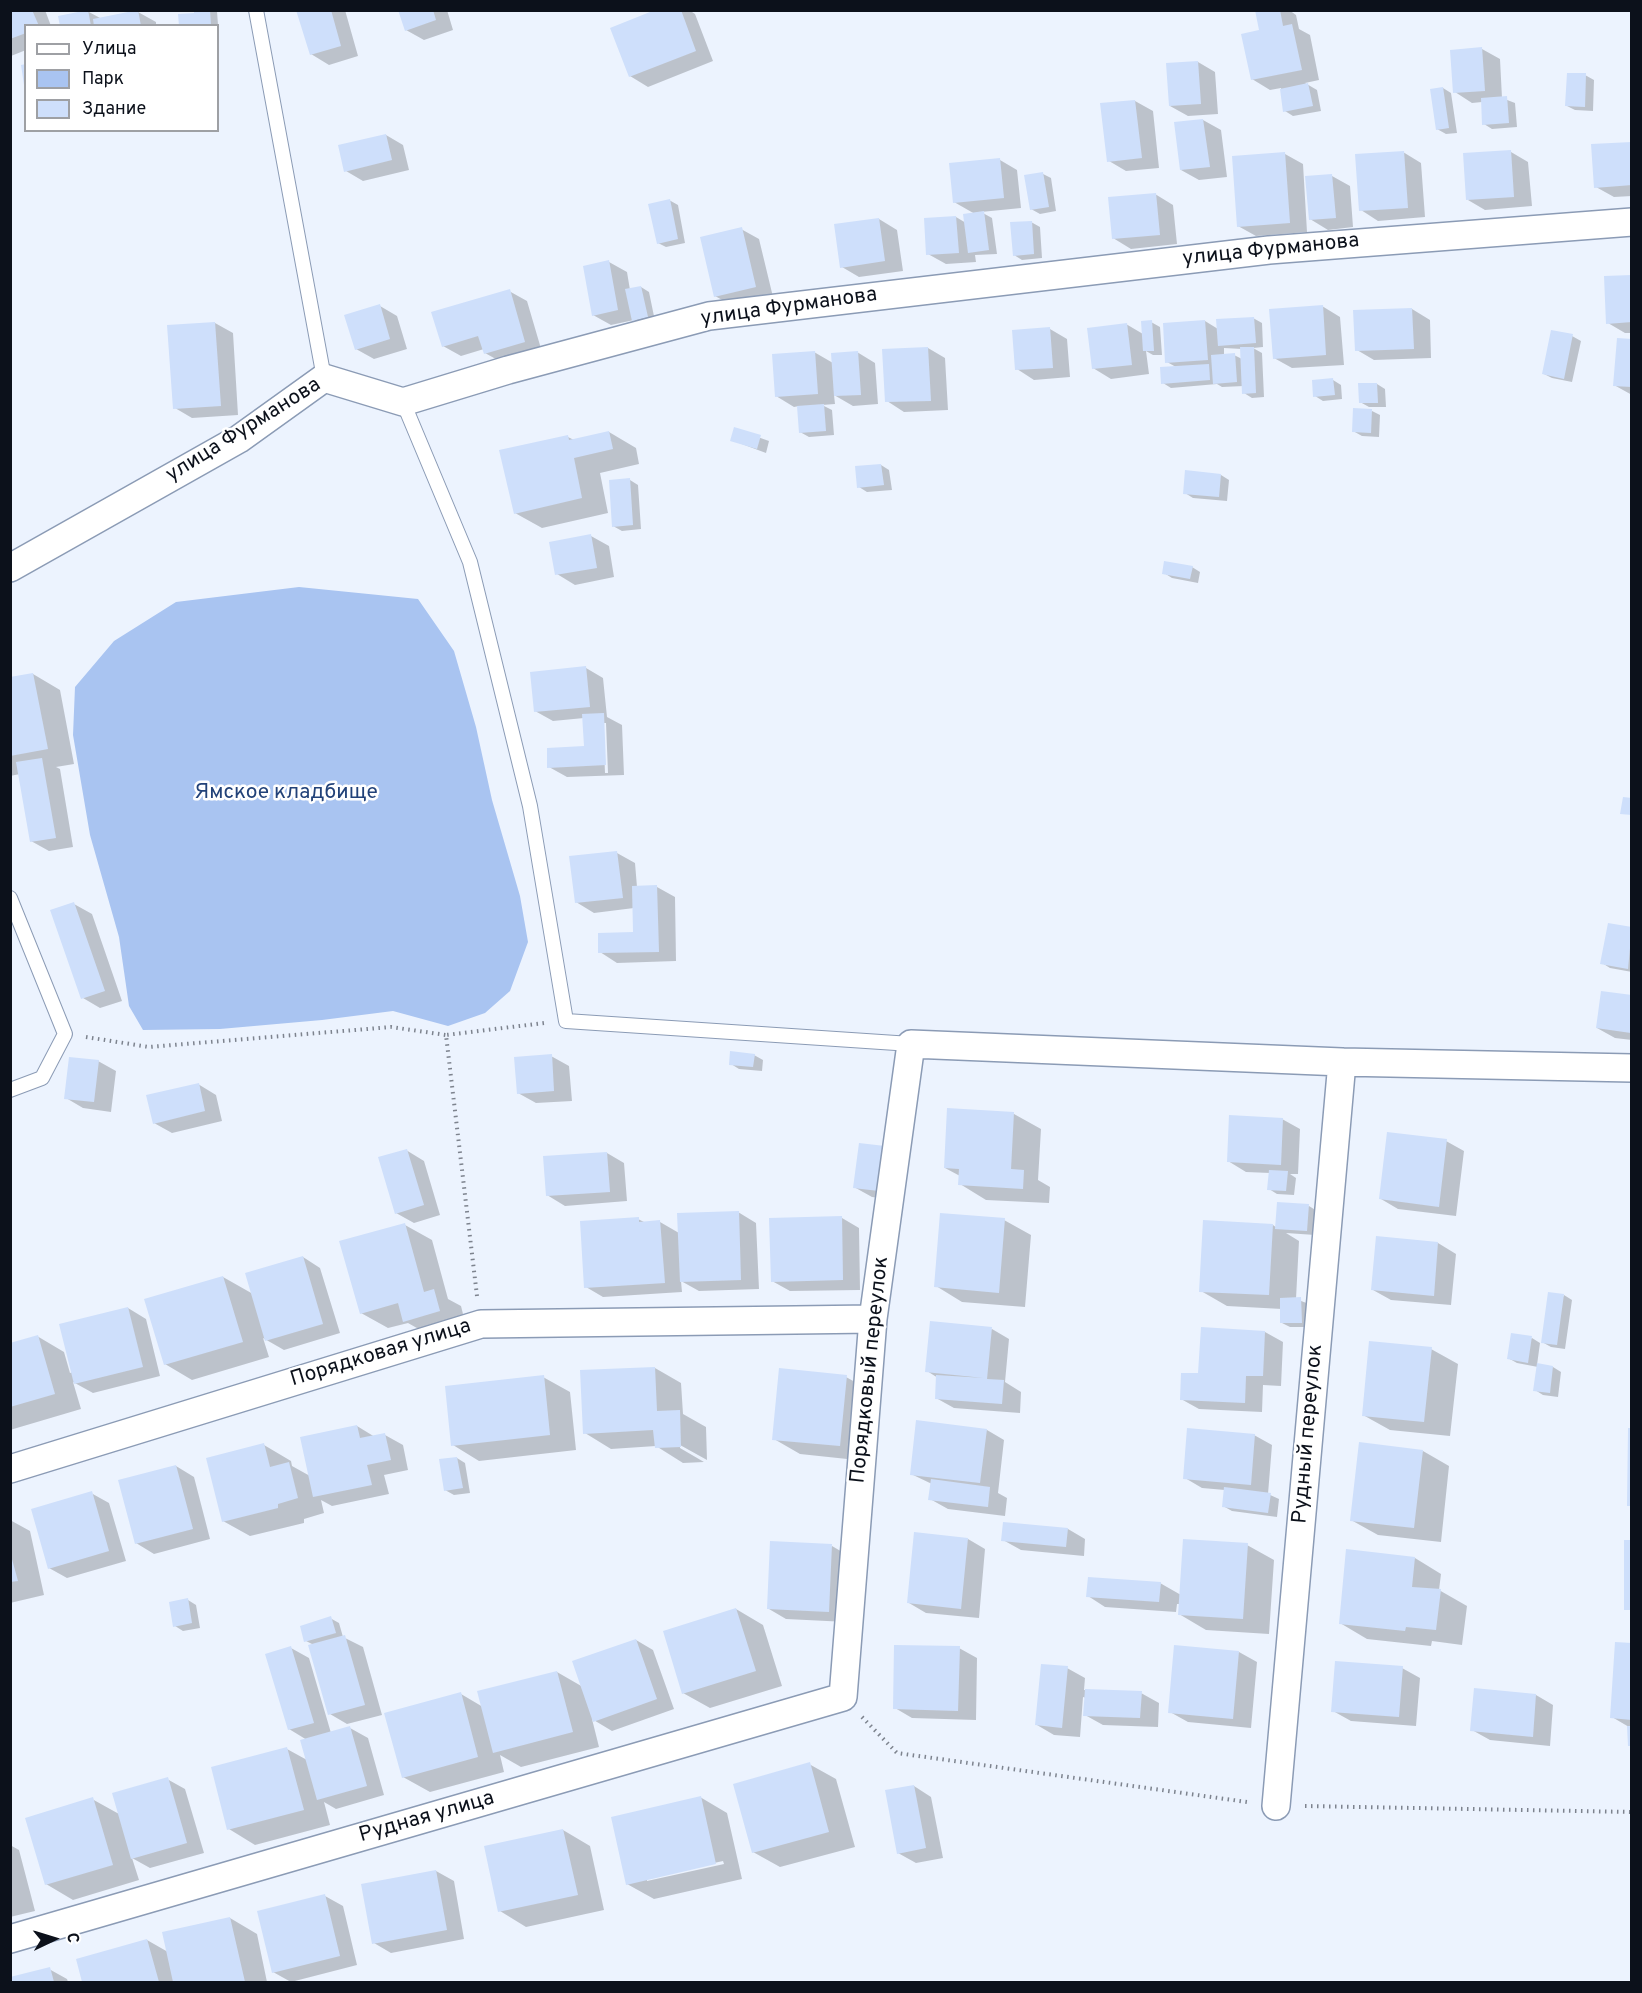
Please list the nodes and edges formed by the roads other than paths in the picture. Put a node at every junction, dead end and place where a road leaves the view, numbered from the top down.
1 (256, 10) edge
2 (1632, 222) edge
3 (324, 378) junction
4 (403, 402) junction
5 (10, 568) edge
6 (10, 897) edge
7 (911, 1044) junction
8 (1342, 1062) junction
9 (1632, 1068) edge
10 (10, 1090) edge
11 (873, 1319) junction
12 (10, 1469) edge
13 (843, 1697) joint
14 (1276, 1806) road end
15 (10, 1939) edge

1 - 3 lane
2 - 4 street, улица Фурманова
3 - 4 street, улица Фурманова
3 - 5 street, улица Фурманова
4 - 7 lane
6 - 10 lane
7 - 8 street
7 - 11 street, Порядковый переулок
8 - 9 street
8 - 14 street, Рудный переулок
11 - 12 street, Порядковая улица
11 - 13 street, Порядковый переулок
13 - 15 street, Рудная улица

